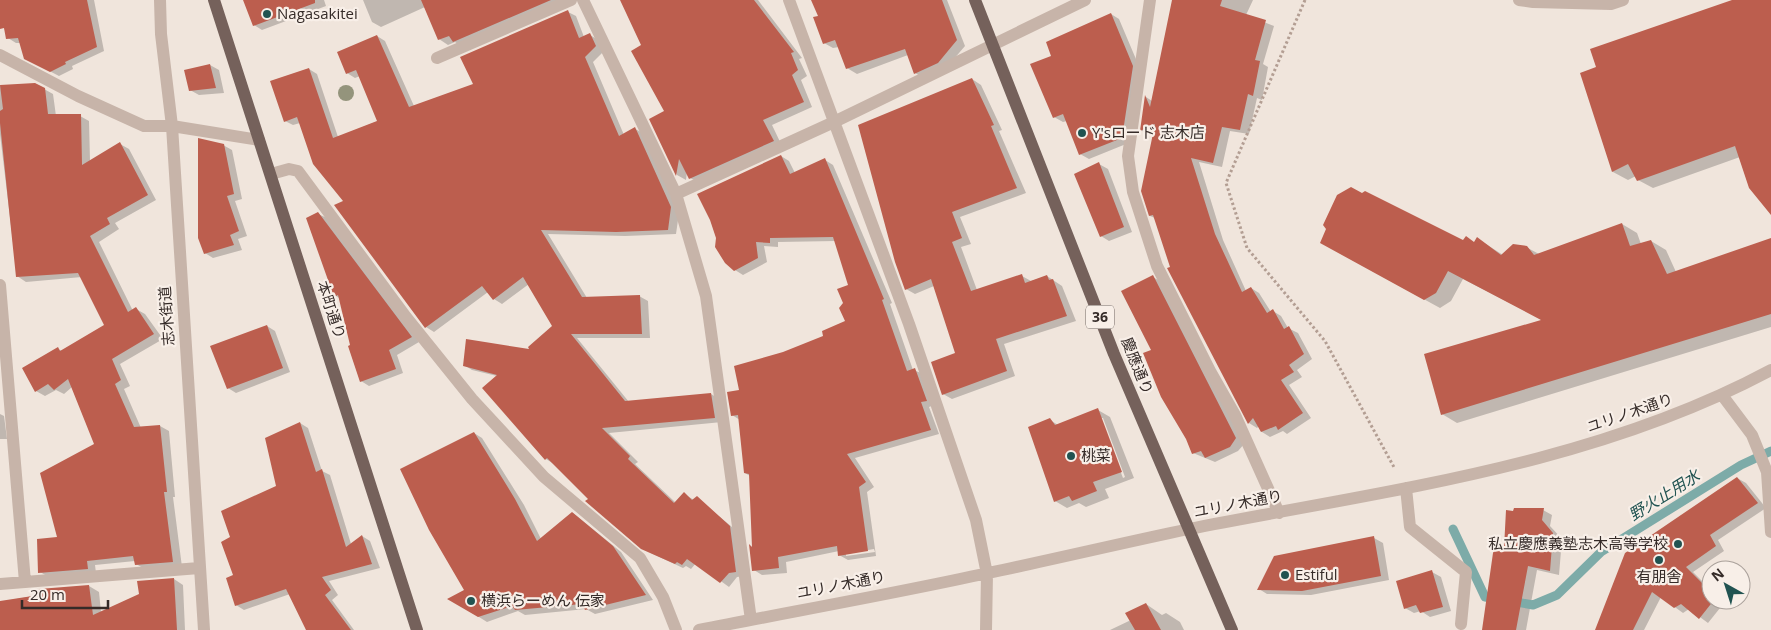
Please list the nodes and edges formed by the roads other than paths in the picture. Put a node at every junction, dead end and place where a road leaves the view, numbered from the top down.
1 (160, 0) edge
2 (214, 0) edge
3 (571, 0) edge
4 (583, 0) edge
5 (789, 0) edge
6 (974, 0) edge
7 (1085, 0) edge
8 (1150, 0) edge
9 (1519, 0) edge
10 (1623, 0) edge
11 (993, 46) junction
12 (0, 55) edge
13 (437, 58) dead end
14 (834, 122) junction
15 (172, 126) junction
16 (260, 140) junction
17 (270, 174) junction
18 (676, 194) junction
19 (0, 285) edge
20 (1771, 370) edge
21 (1722, 395) junction
22 (1406, 488) junction
23 (1280, 512) junction
24 (1188, 530) junction
25 (1771, 532) edge
26 (199, 568) junction
27 (987, 574) junction
28 (25, 582) junction
29 (0, 584) edge
30 (751, 620) junction
31 (1461, 624) dead end
32 (204, 630) edge
33 (417, 630) edge
34 (676, 630) edge
35 (699, 630) edge
36 (986, 630) edge
37 (1232, 630) edge

1 - 15 street, 志木街道
2 - 16 main road, 本町通り
3 - 13 street
4 - 18 street
5 - 14 street
6 - 11 main road, 慶應通り / 36
7 - 11 street
8 - 23 street
9 - 10 street
11 - 14 street
11 - 24 main road, 慶應通り / 36
12 - 15 street
14 - 18 street
14 - 27 street
15 - 16 street
15 - 26 street, 志木街道
16 - 17 main road, 本町通り
17 - 33 main road, 本町通り
17 - 34 street
18 - 30 street
19 - 28 street
20 - 21 street, ユリノ木通り
21 - 22 street, ユリノ木通り
21 - 25 street
22 - 23 street, ユリノ木通り
22 - 31 street
23 - 24 street, ユリノ木通り
24 - 27 street, ユリノ木通り
24 - 37 main road, 慶應通り / 36
26 - 28 street
26 - 32 street, 志木街道
27 - 30 street, ユリノ木通り
27 - 36 street
28 - 29 street
30 - 35 street, ユリノ木通り

